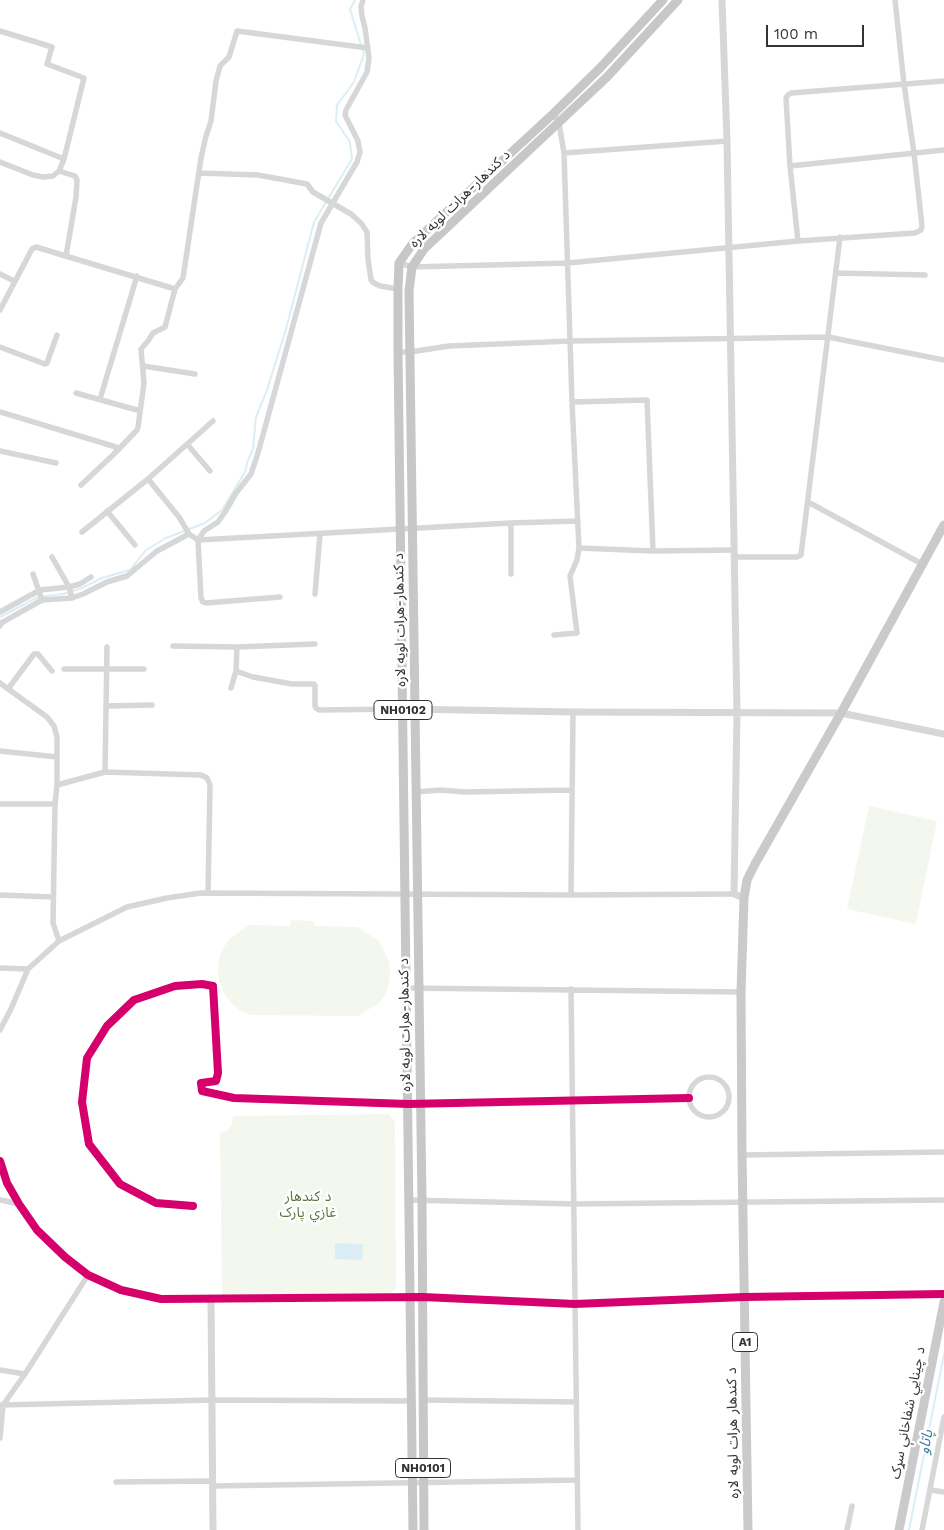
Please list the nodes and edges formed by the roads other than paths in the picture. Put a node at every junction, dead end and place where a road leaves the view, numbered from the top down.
1 (363, 0) edge
2 (663, 0) edge
3 (678, 0) edge
4 (722, 0) edge
5 (895, 0) edge
6 (0, 30) edge
7 (364, 48) junction
8 (944, 81) edge
9 (904, 84) junction
10 (553, 114) junction
11 (559, 123) junction
12 (0, 133) edge
13 (727, 141) junction
14 (944, 150) edge
15 (564, 153) junction
16 (914, 153) junction
17 (64, 159) junction
18 (0, 162) edge
19 (790, 166) junction
20 (59, 171) junction
21 (199, 173) junction
22 (330, 202) junction
23 (840, 237) junction
24 (798, 241) junction
25 (729, 248) junction
26 (66, 256) junction
27 (399, 263) junction
28 (568, 263) junction
29 (412, 267) junction
30 (836, 273) junction
31 (0, 274) edge
32 (925, 275) dead end
33 (137, 276) junction
34 (14, 281) junction
35 (175, 289) junction
36 (398, 289) junction
37 (0, 310) edge
38 (57, 335) dead end
39 (828, 337) junction
40 (731, 338) junction
41 (571, 341) junction
42 (0, 347) edge
43 (398, 352) junction
44 (410, 352) junction
45 (944, 360) edge
46 (143, 366) junction
47 (195, 374) dead end
48 (76, 393) dead end
49 (100, 400) junction
50 (572, 402) junction
51 (137, 410) dead end
52 (0, 412) edge
53 (213, 421) dead end
54 (188, 444) junction
55 (0, 451) edge
56 (116, 452) junction
57 (56, 463) dead end
58 (210, 471) dead end
59 (148, 479) junction
60 (81, 485) dead end
61 (808, 502) junction
62 (107, 511) junction
63 (578, 521) junction
64 (510, 523) junction
65 (944, 525) edge
66 (401, 529) junction
67 (413, 529) junction
68 (82, 532) dead end
69 (189, 534) junction
70 (320, 534) junction
71 (198, 540) junction
72 (135, 546) dead end
73 (579, 548) junction
74 (653, 550) junction
75 (734, 553) junction
76 (52, 557) dead end
77 (922, 564) junction
78 (33, 574) dead end
79 (511, 574) dead end
80 (91, 577) dead end
81 (69, 587) junction
82 (40, 590) junction
83 (315, 594) dead end
84 (280, 597) dead end
85 (72, 598) junction
86 (42, 600) junction
87 (0, 612) edge
88 (0, 626) edge
89 (554, 635) dead end
90 (315, 644) dead end
91 (173, 646) dead end
92 (107, 647) dead end
93 (237, 647) junction
94 (64, 669) dead end
95 (144, 669) dead end
96 (107, 670) junction
97 (52, 671) dead end
98 (236, 671) junction
99 (0, 683) edge
100 (232, 688) dead end
101 (8, 689) junction
102 (152, 705) dead end
103 (106, 706) junction
104 (415, 708) junction
105 (402, 709) junction
106 (573, 712) junction
107 (737, 713) junction
108 (841, 713) junction
109 (944, 734) edge
110 (0, 751) edge
111 (57, 757) junction
112 (106, 772) junction
113 (57, 785) junction
114 (572, 790) junction
115 (416, 792) junction
116 (0, 804) edge
117 (55, 804) junction
118 (208, 893) junction
119 (405, 893) junction
120 (418, 894) junction
121 (734, 894) junction
122 (0, 895) edge
123 (572, 895) junction
124 (53, 897) junction
125 (744, 898) junction
126 (59, 941) junction
127 (0, 968) edge
128 (28, 969) junction
129 (406, 988) junction
130 (419, 988) junction
131 (571, 990) junction
132 (741, 992) junction
133 (0, 1030) edge
134 (728, 1096) junction
135 (742, 1096) junction
136 (689, 1098) junction
137 (572, 1100) junction
138 (408, 1104) junction
139 (420, 1104) junction
140 (944, 1152) edge
141 (742, 1155) junction
142 (0, 1161) edge
143 (0, 1200) edge
144 (408, 1200) junction
145 (422, 1200) junction
146 (944, 1200) edge
147 (743, 1202) junction
148 (19, 1204) junction
149 (574, 1204) junction
150 (193, 1206) dead end
151 (88, 1275) junction
152 (944, 1294) edge
153 (744, 1297) junction
154 (410, 1298) junction
155 (423, 1298) junction
156 (211, 1299) junction
157 (944, 1302) edge
158 (575, 1304) junction
159 (0, 1370) edge
160 (25, 1374) junction
161 (212, 1400) junction
162 (411, 1401) junction
163 (576, 1402) junction
164 (423, 1403) junction
165 (1, 1405) edge
166 (944, 1417) edge
167 (0, 1438) edge
168 (577, 1480) junction
169 (116, 1482) dead end
170 (213, 1483) junction
171 (412, 1483) junction
172 (424, 1483) junction
173 (930, 1490) junction
174 (944, 1492) edge
175 (852, 1506) dead end
176 (213, 1530) edge
177 (413, 1530) edge
178 (424, 1530) edge
179 (578, 1530) edge
180 (748, 1530) edge
181 (847, 1530) edge
182 (899, 1530) edge
183 (922, 1530) edge

1 - 7 street
2 - 10 highway, د کندهار-هرات لويه لاره
3 - 11 highway, د کندهار-هرات لويه لاره / NH0102
4 - 13 street
5 - 9 street
6 - 17 street
7 - 21 street
7 - 22 street
8 - 9 street
9 - 16 street
9 - 19 street
10 - 11 street
10 - 27 highway, د کندهار-هرات لويه لاره
11 - 15 street
11 - 29 highway, د کندهار-هرات لويه لاره / NH0102
12 - 17 street
13 - 15 street
13 - 25 street
14 - 16 street
15 - 28 street
16 - 19 street
16 - 23 street
17 - 20 street
18 - 20 street
19 - 24 street
20 - 26 street
21 - 22 street
21 - 35 street
22 - 36 street
22 - 71 street
23 - 24 street
23 - 30 street
24 - 25 street
25 - 28 street
25 - 40 street
26 - 33 street
26 - 34 street
27 - 29 street
27 - 36 highway, د کندهار-هرات لويه لاره / NH0102
28 - 29 street
28 - 41 street
29 - 44 highway, د کندهار-هرات لويه لاره / NH0102
30 - 32 street
30 - 39 street
31 - 34 street
33 - 35 street
33 - 49 street
34 - 37 street
35 - 46 street
36 - 43 highway, د کندهار-هرات لويه لاره / NH0102
38 - 42 street
39 - 40 street
39 - 45 street
39 - 61 street
40 - 41 street
40 - 75 street
41 - 44 street
41 - 50 street
43 - 44 street
43 - 66 highway, د کندهار-هرات لويه لاره / NH0102
44 - 67 highway, د کندهار-هرات لويه لاره / NH0102
46 - 47 street
46 - 56 street
48 - 49 street
49 - 51 street
50 - 63 street
50 - 74 street
52 - 56 street
53 - 54 street
54 - 58 street
54 - 59 street
55 - 57 street
56 - 60 street
59 - 62 street
59 - 69 street
61 - 75 street
61 - 77 street
62 - 68 street
62 - 72 street
63 - 64 street
63 - 73 street
64 - 67 street
64 - 79 street
65 - 77 main road, د کندهار هرات لویه لاره
66 - 67 street
66 - 70 street
66 - 105 highway, د کندهار-هرات لويه لاره / NH0102
67 - 104 highway, د کندهار-هرات لويه لاره / NH0102
69 - 71 street
69 - 85 street
70 - 71 street
70 - 83 street
71 - 84 street
73 - 74 street
73 - 89 street
74 - 75 street
75 - 107 street
76 - 81 street
77 - 108 main road, د کندهار هرات لویه لاره
78 - 82 street
80 - 81 street
81 - 82 street
81 - 85 street
82 - 86 street
82 - 87 street
85 - 86 street
86 - 88 street
90 - 93 street
91 - 93 street
92 - 96 street
93 - 98 street
94 - 96 street
95 - 96 street
96 - 103 street
97 - 101 street
98 - 100 street
98 - 105 street
99 - 101 street
101 - 111 street
102 - 103 street
103 - 112 street
104 - 105 street
104 - 106 street
104 - 115 highway, د کندهار-هرات لويه لاره / NH0102
105 - 119 highway, د کندهار-هرات لويه لاره / NH0102
106 - 107 street
106 - 114 street
107 - 108 street
107 - 121 street
108 - 109 street
108 - 125 main road, د کندهار هرات لویه لاره
110 - 111 street
111 - 113 street
112 - 113 street
112 - 118 street
113 - 117 street
114 - 115 street
114 - 123 street
115 - 120 highway, د کندهار-هرات لويه لاره / NH0102
116 - 117 street
117 - 124 street
118 - 119 street
118 - 126 street
119 - 120 street
119 - 129 highway, د کندهار-هرات لويه لاره / NH0102
120 - 123 street
120 - 130 highway, د کندهار-هرات لويه لاره / NH0102
121 - 123 street
121 - 125 street
122 - 124 street
124 - 126 street
125 - 132 main road, د کندهار هرات لویه لاره
126 - 128 street
127 - 128 street
128 - 133 street
129 - 130 street
129 - 138 highway, د کندهار-هرات لويه لاره / NH0102
130 - 131 street
130 - 139 highway, د کندهار-هرات لويه لاره / NH0102
131 - 132 street
131 - 137 street
132 - 135 main road, د کندهار هرات لویه لاره
134 - 135 street
134 - 136 street
134 - 136 street
135 - 141 main road, د کندهار هرات لویه لاره
136 - 137 street
137 - 139 street
137 - 149 street
138 - 139 street
138 - 144 highway, د کندهار-هرات لويه لاره / NH0102
138 - 150 street
139 - 145 highway, د کندهار-هرات لويه لاره / NH0102
140 - 141 street
141 - 147 main road, د کندهار هرات لویه لاره / A1
142 - 148 street
143 - 148 street
144 - 145 street
144 - 154 highway, د کندهار-هرات لويه لاره / NH0102
145 - 149 street
145 - 155 highway, د کندهار-هرات لويه لاره / NH0102
146 - 147 street
147 - 149 street
147 - 153 main road, د کندهار هرات لویه لاره / A1
148 - 151 street
149 - 158 street
151 - 156 street
151 - 160 street
152 - 153 street
153 - 158 street
153 - 180 main road, د کندهار هرات لویه لاره / A1
154 - 155 street
154 - 156 street
154 - 162 highway, د کندهار-هرات لويه لاره / NH0102
155 - 158 street
155 - 164 highway, د کندهار-هرات لويه لاره / NH0102
156 - 161 street
157 - 182 main road, د چينايي شفاخانې سړک
158 - 163 street
159 - 160 street
160 - 165 street
161 - 162 street
161 - 165 street
161 - 170 street
162 - 171 highway, د کندهار-هرات لويه لاره / NH0102
163 - 164 street
163 - 168 street
164 - 172 highway, د کندهار-هرات لويه لاره / NH0101
165 - 167 street
166 - 173 street
168 - 172 street
168 - 179 street
169 - 170 street
170 - 171 street
170 - 176 street
171 - 172 street
171 - 177 highway, د کندهار-هرات لويه لاره / NH0102
172 - 178 highway, د کندهار-هرات لويه لاره / NH0101
173 - 174 street
173 - 183 street
175 - 181 street

